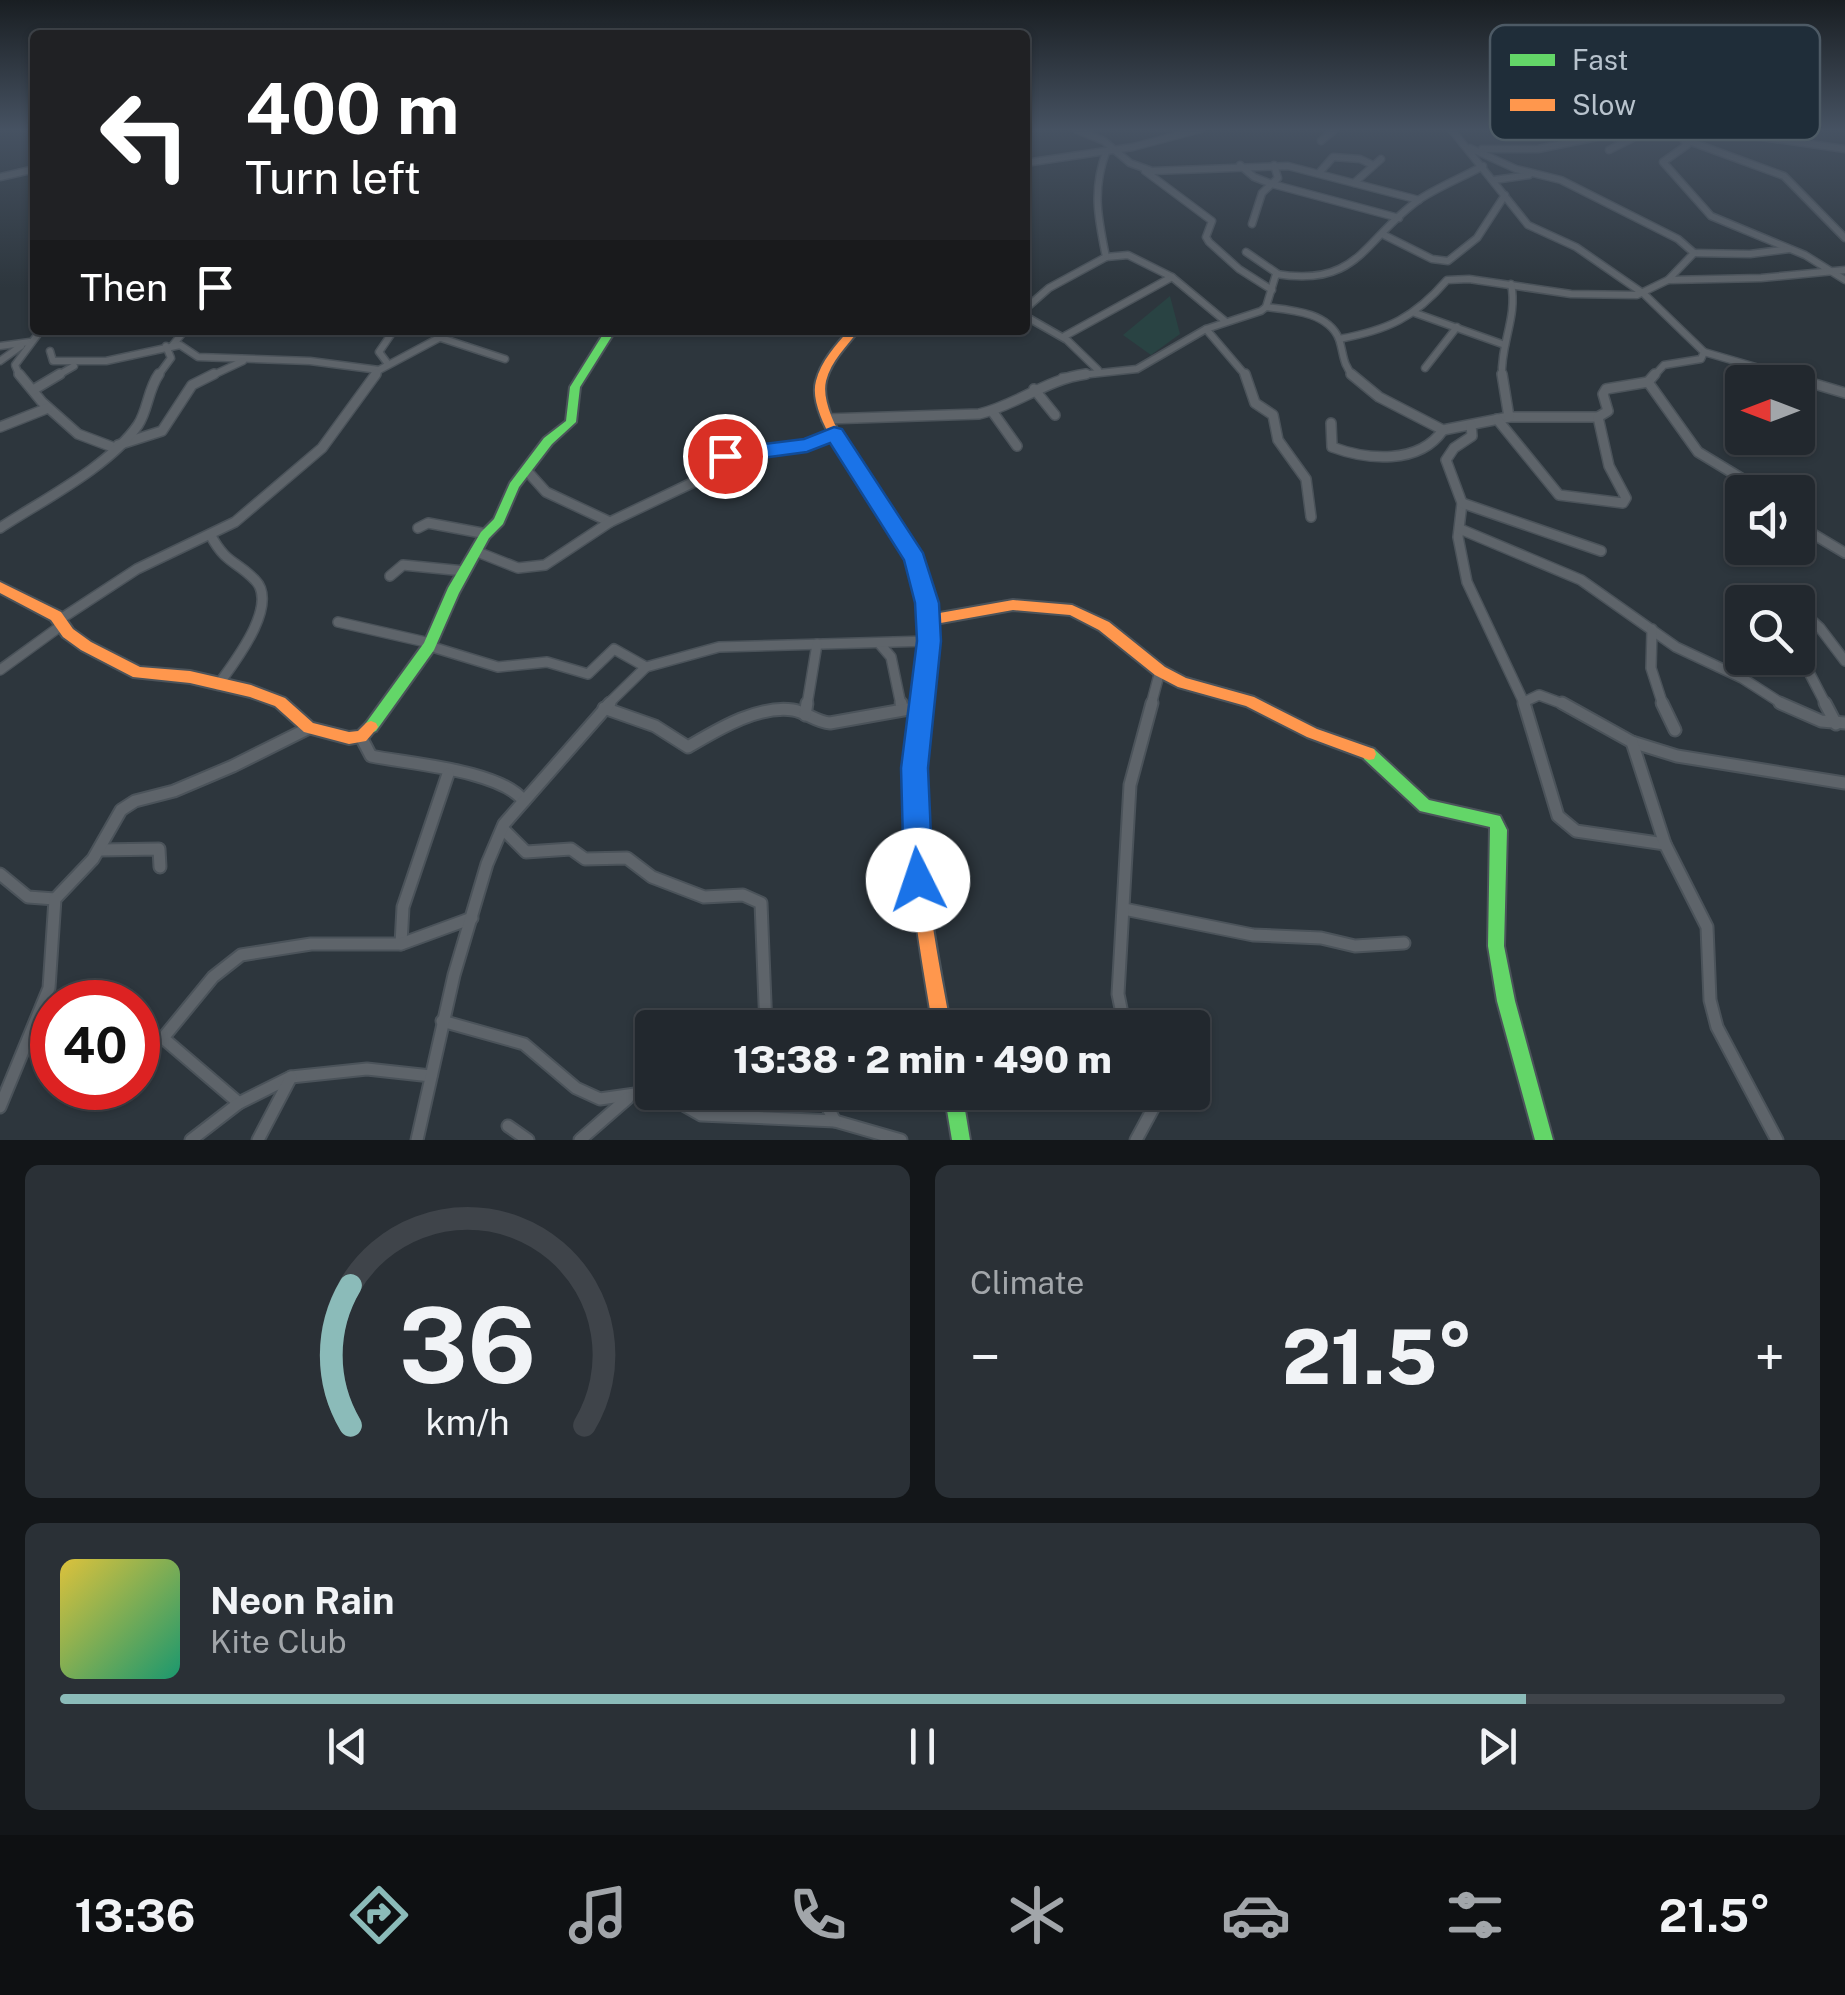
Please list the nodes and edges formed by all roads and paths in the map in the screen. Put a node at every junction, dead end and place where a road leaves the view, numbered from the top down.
1 (1096, 182) edge
2 (1161, 182) edge
3 (1267, 182) edge
4 (1453, 182) edge
5 (1496, 182) edge
6 (1565, 182) edge
7 (1680, 182) edge
8 (1791, 182) edge
9 (1354, 183) edge
10 (1272, 184) junction
11 (1506, 195) junction
12 (1419, 200) junction
13 (1400, 218) junction
14 (1252, 224) dead end
15 (1384, 235) junction
16 (1845, 238) edge
17 (1792, 249) junction
18 (1246, 252) dead end
19 (1694, 253) junction
20 (1106, 257) junction
21 (1845, 270) edge
22 (1835, 271) junction
23 (1278, 274) junction
24 (1172, 277) junction
25 (1668, 280) junction
26 (1845, 280) edge
27 (1511, 284) junction
28 (1272, 290) junction
29 (1644, 294) junction
30 (1030, 307) edge
31 (1266, 307) junction
32 (1415, 313) junction
33 (1030, 315) edge
34 (1225, 321) junction
35 (1458, 327) junction
36 (1206, 329) junction
37 (38, 335) edge
38 (180, 335) edge
39 (390, 335) edge
40 (446, 335) edge
41 (606, 335) edge
42 (850, 335) edge
43 (1063, 337) junction
44 (442, 338) junction
45 (1339, 339) junction
46 (33, 340) junction
47 (1504, 345) junction
48 (0, 346) edge
49 (20, 346) junction
50 (169, 346) junction
51 (50, 351) dead end
52 (1704, 352) junction
53 (245, 359) junction
54 (505, 359) dead end
55 (0, 361) edge
56 (81, 364) junction
57 (388, 364) junction
58 (1425, 368) dead end
59 (379, 370) junction
60 (1098, 370) junction
61 (1648, 382) junction
62 (33, 390) junction
63 (1034, 390) junction
64 (1845, 393) edge
65 (48, 408) junction
66 (992, 411) junction
67 (1056, 414) dead end
68 (1509, 417) junction
69 (1598, 417) junction
70 (826, 419) junction
71 (1497, 419) junction
72 (1331, 422) dead end
73 (1470, 426) junction
74 (0, 427) edge
75 (1443, 430) junction
76 (834, 434) junction
77 (1016, 446) dead end
78 (116, 447) junction
79 (528, 472) junction
80 (1736, 475) edge
81 (1462, 503) junction
82 (1311, 516) dead end
83 (610, 522) junction
84 (0, 528) edge
85 (418, 528) dead end
86 (1460, 530) junction
87 (486, 534) junction
88 (1815, 535) edge
89 (210, 536) junction
90 (476, 551) junction
91 (1601, 552) dead end
92 (1845, 553) edge
93 (464, 572) junction
94 (390, 576) dead end
95 (0, 588) edge
96 (928, 620) junction
97 (338, 622) dead end
98 (60, 623) junction
99 (1815, 627) edge
100 (1652, 629) junction
101 (929, 641) junction
102 (879, 643) junction
103 (429, 644) junction
104 (817, 644) junction
105 (1845, 661) edge
106 (646, 667) junction
107 (0, 670) edge
108 (1160, 672) junction
109 (1811, 675) edge
110 (218, 685) junction
111 (1524, 702) junction
112 (920, 707) junction
113 (604, 708) junction
114 (902, 708) junction
115 (806, 714) junction
116 (1840, 724) edge
117 (309, 728) junction
118 (1676, 730) dead end
119 (361, 737) junction
120 (1632, 742) junction
121 (448, 774) junction
122 (1845, 783) edge
123 (524, 801) junction
124 (503, 829) junction
125 (1665, 844) junction
126 (100, 850) junction
127 (160, 867) dead end
128 (0, 874) edge
129 (55, 900) junction
130 (1124, 909) junction
131 (472, 918) junction
132 (1404, 943) dead end
133 (401, 944) junction
134 (765, 1010) edge
135 (939, 1010) edge
136 (1121, 1010) edge
137 (442, 1022) junction
138 (431, 1076) junction
139 (291, 1078) junction
140 (630, 1096) junction
141 (239, 1103) junction
142 (0, 1107) edge
143 (829, 1110) edge
144 (956, 1110) edge
145 (1152, 1110) edge
146 (835, 1121) junction
147 (508, 1126) dead end
148 (191, 1140) edge
149 (258, 1140) edge
150 (417, 1140) edge
151 (528, 1140) edge
152 (580, 1140) edge
153 (901, 1140) edge
154 (961, 1140) edge
155 (1136, 1140) edge
156 (1544, 1140) edge
157 (1777, 1140) edge

1 - 20 street
2 - 28 street
3 - 10 street
4 - 12 street
5 - 11 street
6 - 19 street
7 - 17 street
8 - 16 street
9 - 12 street
10 - 13 street
10 - 14 street
11 - 15 street
11 - 29 street
12 - 13 street
13 - 15 street
15 - 23 street
17 - 19 street
17 - 22 street
18 - 23 street
19 - 25 street
20 - 24 street
20 - 30 street
21 - 22 street
22 - 25 street
22 - 26 street
23 - 28 street
24 - 34 street
24 - 43 street
25 - 29 street
27 - 29 street
27 - 32 street
27 - 47 street
28 - 31 street
29 - 52 street
31 - 34 street
31 - 45 street
32 - 35 street
32 - 45 street
33 - 43 street
34 - 36 street
35 - 47 street
35 - 58 street
36 - 60 street
36 - 82 street
37 - 46 street
38 - 50 street
39 - 57 street
40 - 44 street
41 - 79 street
42 - 70 street
43 - 60 street
44 - 54 street
44 - 57 street
45 - 75 street
46 - 49 street
46 - 62 street
47 - 68 street
48 - 49 street
49 - 55 street
50 - 53 street
50 - 56 street
50 - 78 street
51 - 56 street
52 - 61 street
52 - 64 street
53 - 59 street
53 - 78 street
56 - 62 street
57 - 59 street
59 - 89 street
60 - 63 street
61 - 69 street
61 - 80 street
62 - 65 street
63 - 66 street
63 - 67 street
65 - 74 street
65 - 78 street
66 - 70 street
66 - 77 street
68 - 69 street
68 - 71 street
69 - 71 street
70 - 76 street
71 - 73 street
72 - 75 street
73 - 75 street
73 - 81 street
76 - 83 street
76 - 96 street
78 - 84 street
79 - 83 street
79 - 87 street
81 - 86 street
81 - 91 street
83 - 90 street
85 - 87 street
86 - 100 street
86 - 111 street
87 - 90 street
88 - 92 street
89 - 98 street
89 - 110 street
90 - 93 street
93 - 94 street
93 - 103 street
95 - 98 street
96 - 101 street
96 - 108 street
97 - 103 street
98 - 107 street
98 - 110 street
99 - 105 street
100 - 116 street
100 - 118 street
101 - 102 street
101 - 112 street
102 - 104 street
102 - 114 street
103 - 106 street
103 - 119 street
104 - 106 street
104 - 115 street
106 - 113 street
108 - 130 street
108 - 156 street
109 - 116 street
110 - 117 street
111 - 120 street
111 - 125 street
112 - 114 street
112 - 135 street
113 - 115 street
113 - 123 street
114 - 115 street
117 - 119 street
117 - 126 street
119 - 121 street
120 - 122 street
120 - 125 street
121 - 123 street
121 - 133 street
123 - 124 street
124 - 131 street
124 - 134 street
125 - 157 street
126 - 127 street
126 - 129 street
128 - 129 street
129 - 142 street
130 - 132 street
130 - 136 street
131 - 133 street
131 - 137 street
133 - 141 street
137 - 138 street
137 - 140 street
138 - 139 street
138 - 150 street
139 - 141 street
139 - 149 street
140 - 146 street
140 - 152 street
141 - 148 street
143 - 146 street
144 - 154 street
145 - 155 street
146 - 153 street
147 - 151 street

